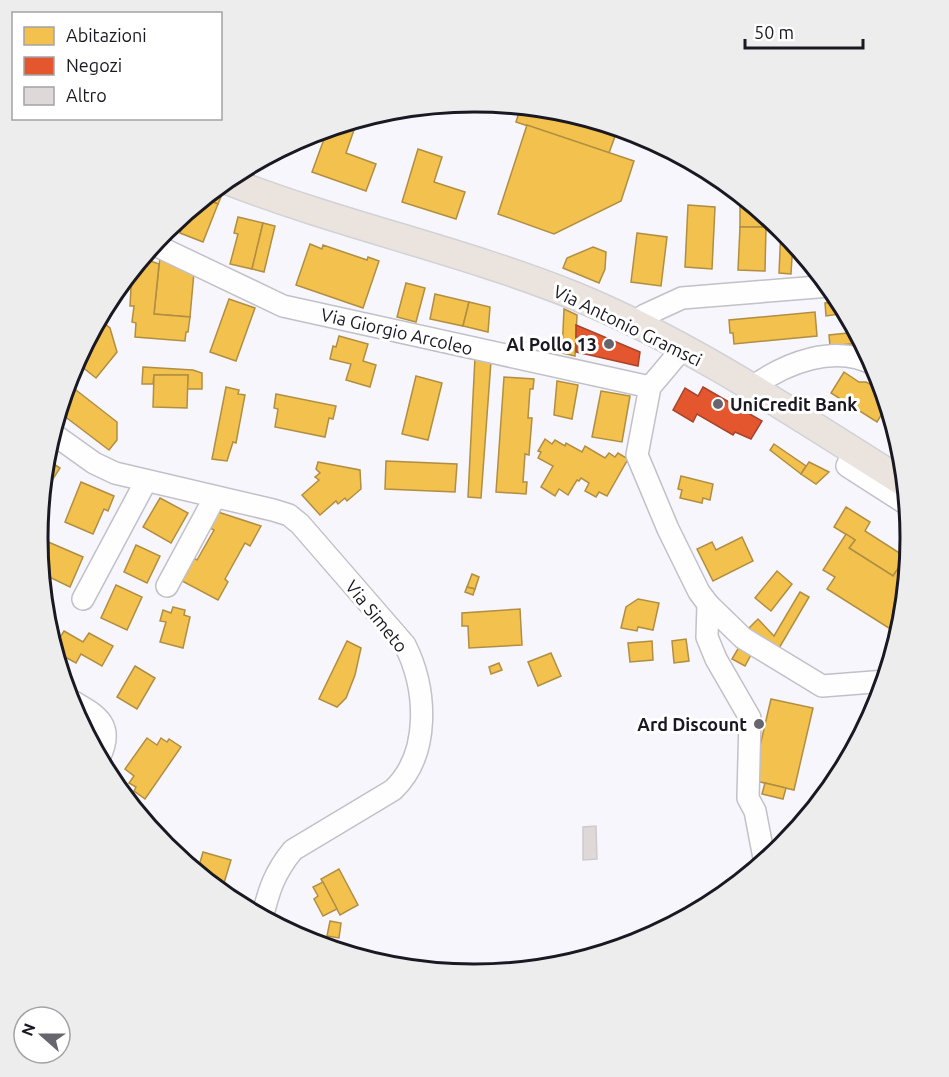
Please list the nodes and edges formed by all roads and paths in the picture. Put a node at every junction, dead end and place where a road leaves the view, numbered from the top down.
1 (238, 184) edge
2 (162, 248) edge
3 (819, 287) edge
4 (633, 323) junction
5 (682, 349) junction
6 (861, 358) edge
7 (650, 387) junction
8 (751, 388) junction
9 (60, 440) edge
10 (854, 451) junction
11 (896, 478) edge
12 (146, 481) junction
13 (215, 496) junction
14 (899, 499) edge
15 (166, 586) dead end
16 (83, 599) dead end
17 (708, 604) junction
18 (876, 682) edge
19 (83, 708) edge
20 (103, 748) edge
21 (763, 852) edge
22 (264, 910) edge

1 - 4 main road, Via Antonio Gramsci
2 - 7 street, Via Giorgio Arcoleo
3 - 4 street
4 - 5 main road, Via Antonio Gramsci
5 - 7 street
5 - 8 main road, Via Antonio Gramsci
6 - 8 street
7 - 17 street
8 - 10 main road, Via Antonio Gramsci
9 - 12 street, Via Simeto
10 - 11 main road, Via Antonio Gramsci
10 - 14 street
12 - 13 street, Via Simeto
12 - 16 street
13 - 15 street
13 - 22 street, Via Simeto
17 - 18 street
17 - 21 street
19 - 20 street

